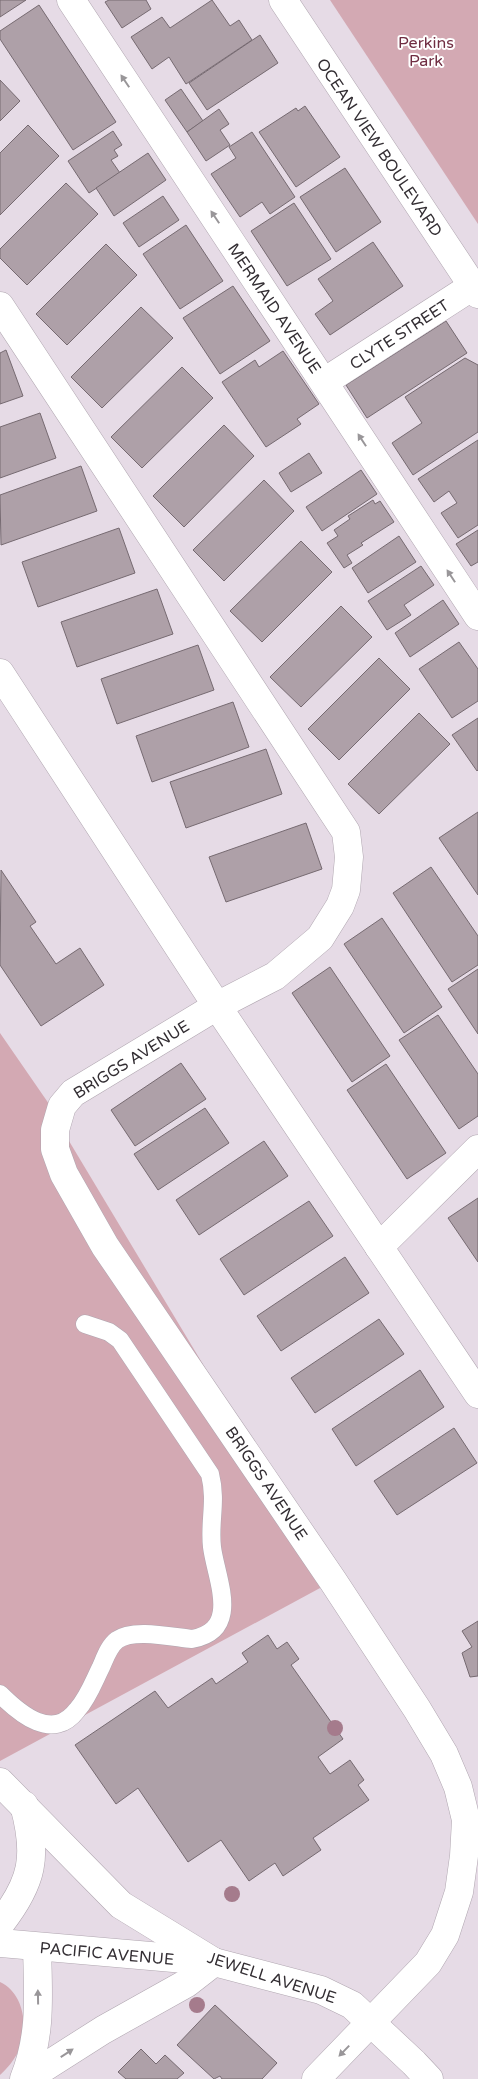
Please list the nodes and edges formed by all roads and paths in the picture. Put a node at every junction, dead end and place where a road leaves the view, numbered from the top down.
1 (70, 0) edge
2 (283, 0) edge
3 (476, 290) edge
4 (0, 306) edge
5 (324, 382) junction
6 (478, 616) edge
7 (0, 673) edge
8 (217, 1006) junction
9 (478, 1149) edge
10 (379, 1247) junction
11 (85, 1324) dead end
12 (478, 1394) edge
13 (0, 1694) edge
14 (0, 1782) edge
15 (24, 1805) junction
16 (0, 1924) edge
17 (0, 1943) edge
18 (37, 1946) junction
19 (214, 1962) junction
20 (372, 2022) junction
21 (25, 2079) edge
22 (316, 2079) edge
23 (428, 2079) edge

5 -> 1 street, MERMAID AVENUE
2 - 3 street, OCEAN VIEW BOULEVARD
3 - 5 street, CLYTE STREET
4 - 8 street, BRIGGS AVENUE
6 -> 5 street, MERMAID AVENUE
7 - 8 street
8 - 10 street
8 - 20 street, BRIGGS AVENUE
9 - 10 street
10 - 12 street
11 - 13 lane
14 - 15 street, JEWELL AVENUE
15 - 16 street
15 - 19 street, JEWELL AVENUE
17 - 18 street, PACIFIC AVENUE
18 - 19 street, PACIFIC AVENUE
21 -> 18 street
19 - 20 street, JEWELL AVENUE
21 -> 19 street
20 -> 22 street, BRIGGS AVENUE
20 - 23 street, JEWELL AVENUE

